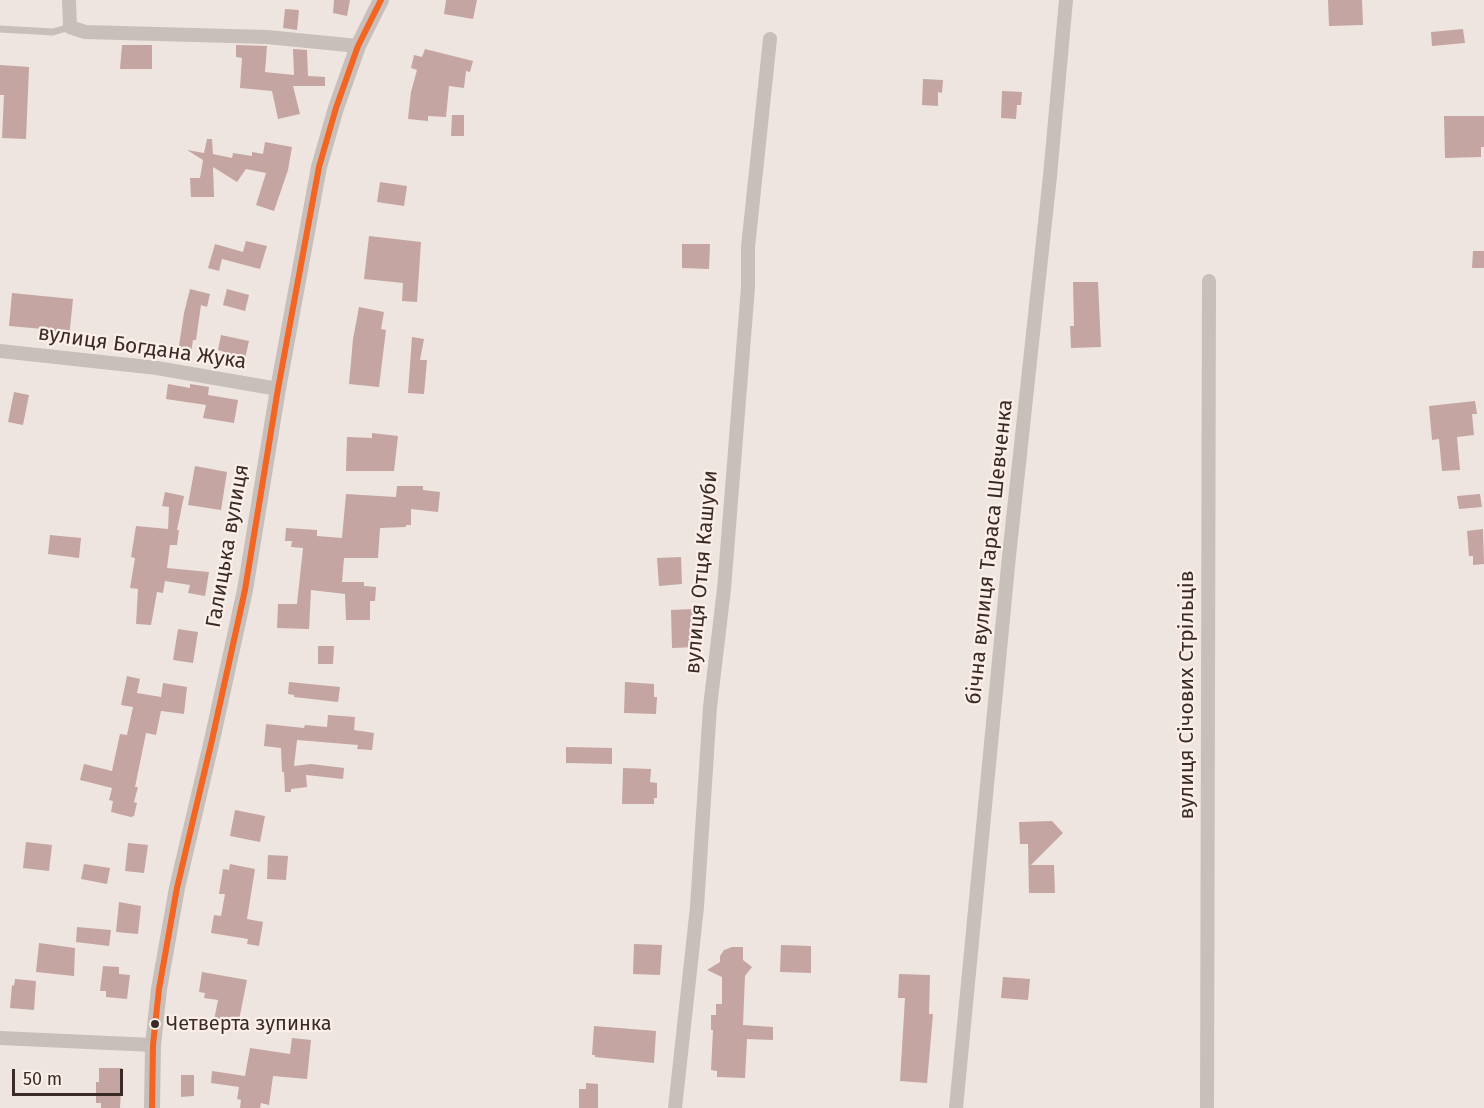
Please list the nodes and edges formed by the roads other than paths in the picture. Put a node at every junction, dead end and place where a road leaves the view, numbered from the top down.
1 (69, 0) edge
2 (381, 0) edge
3 (1066, 0) edge
4 (70, 27) junction
5 (0, 29) edge
6 (770, 39) dead end
7 (358, 46) junction
8 (1209, 281) dead end
9 (0, 351) edge
10 (278, 389) junction
11 (0, 1038) edge
12 (153, 1045) junction
13 (153, 1108) edge
14 (675, 1108) edge
15 (956, 1108) edge
16 (1207, 1108) edge

1 - 4 street
2 - 7 street, Галицька вулиця
3 - 15 street, бічна вулиця Тараса Шевченка
4 - 5 lane
4 - 7 street
6 - 14 street, вулиця Отця Кашуби
7 - 10 street, Галицька вулиця
8 - 16 street, вулиця Січових Стрільців
9 - 10 street, вулиця Богдана Жука
10 - 12 street, Галицька вулиця
11 - 12 street
12 - 13 street, Галицька вулиця

